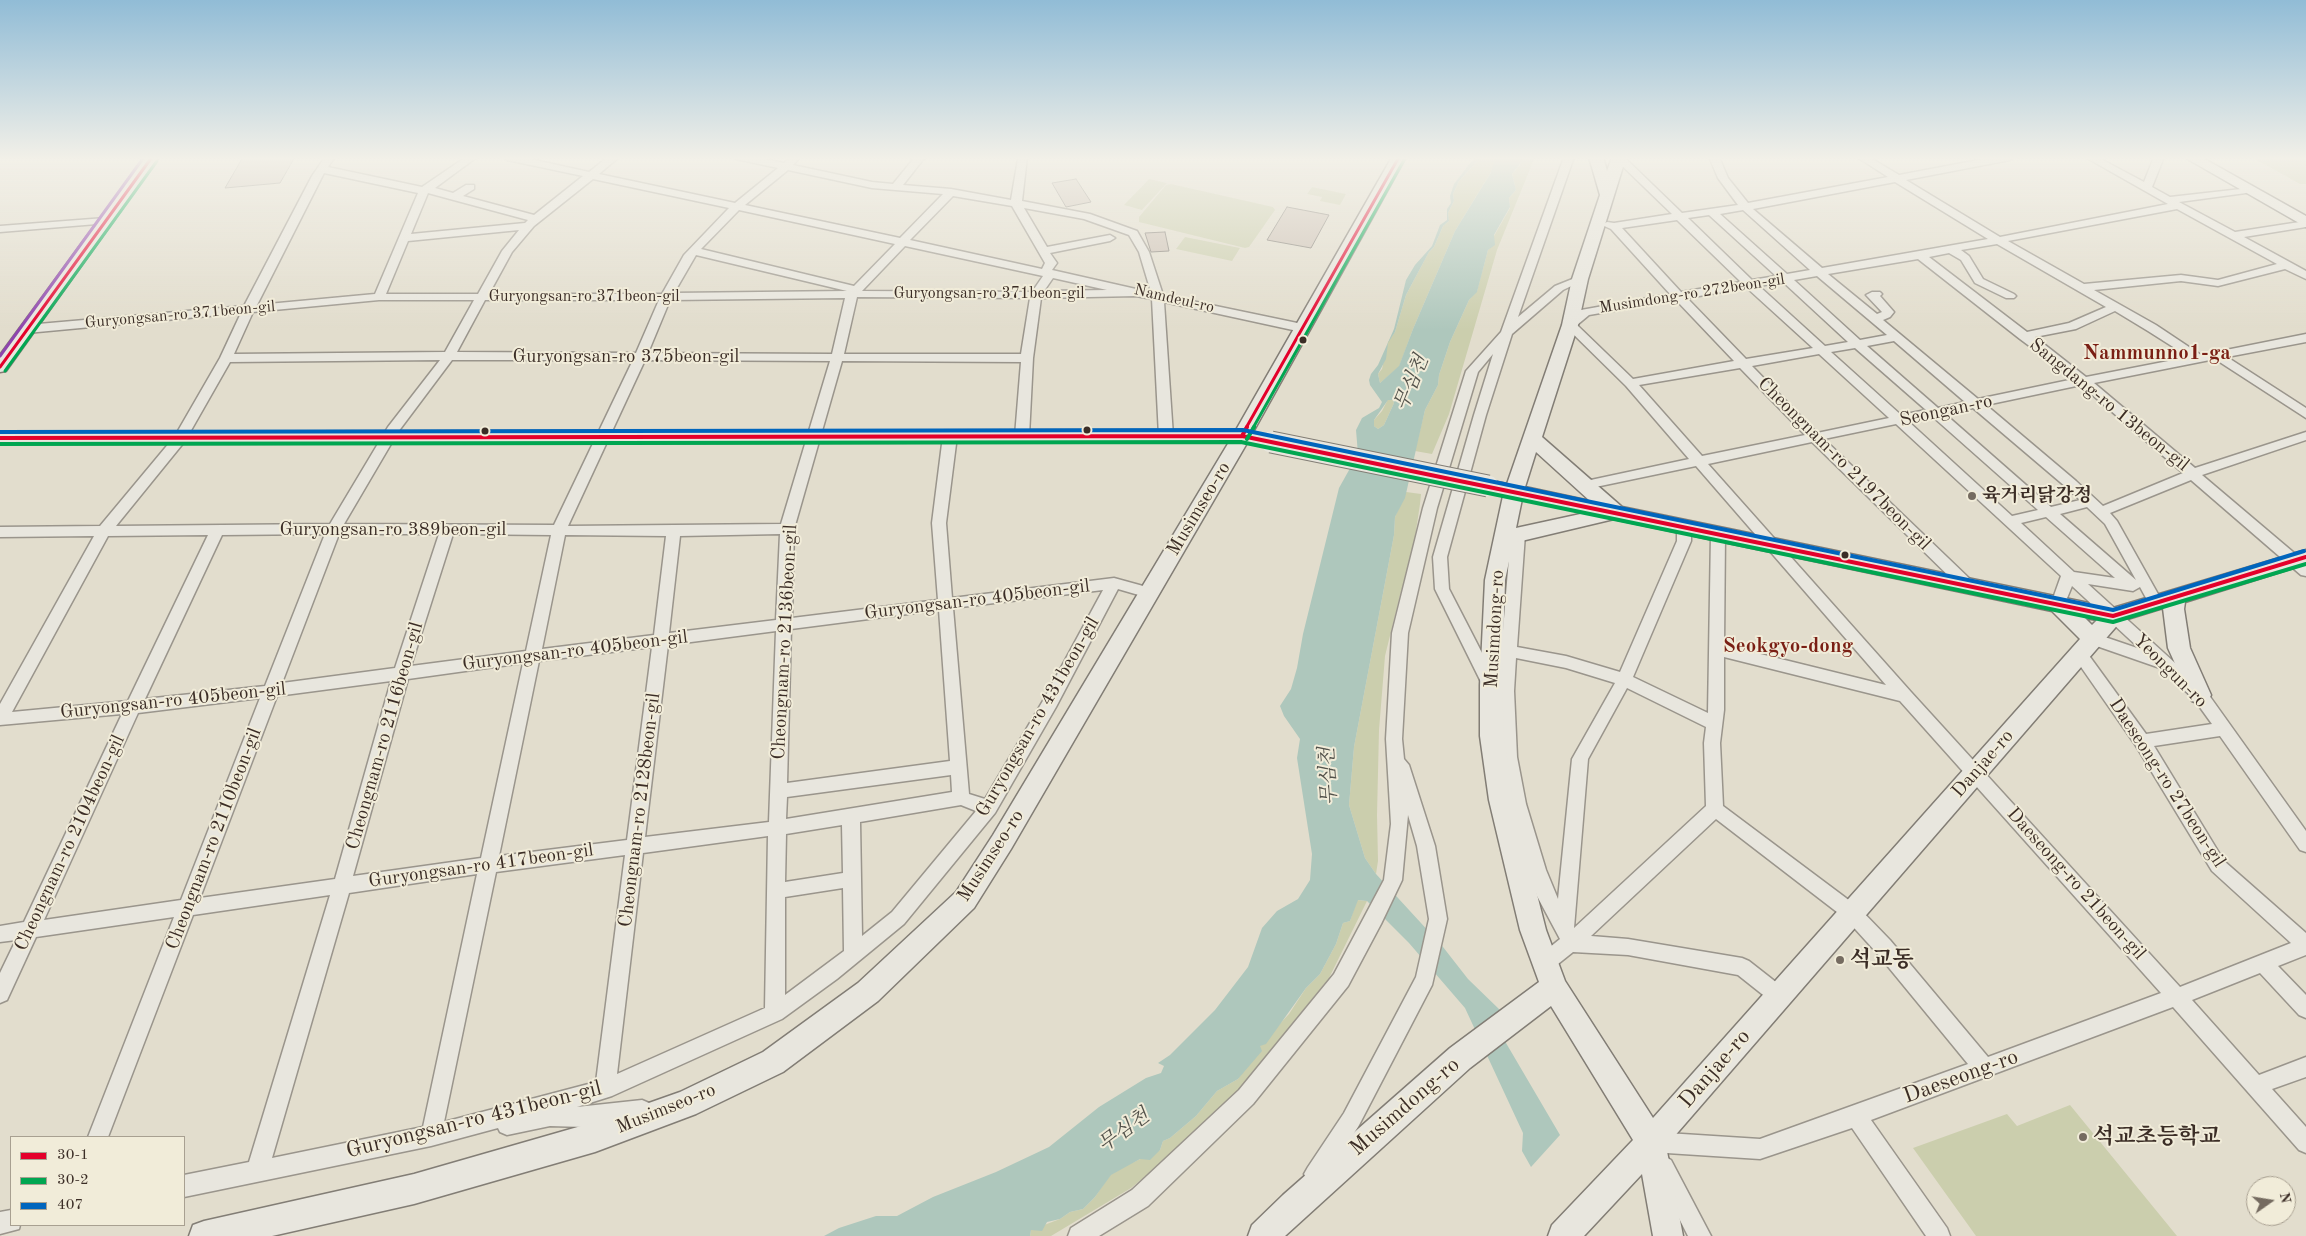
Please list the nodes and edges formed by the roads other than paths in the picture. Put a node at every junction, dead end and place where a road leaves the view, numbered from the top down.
1 (110, 215) edge
2 (298, 215) edge
3 (414, 215) edge
4 (509, 215) edge
5 (541, 215) edge
6 (729, 215) edge
7 (771, 215) edge
8 (929, 215) edge
9 (1022, 215) edge
10 (1078, 215) edge
11 (1366, 215) edge
12 (1549, 215) edge
13 (1606, 215) edge
14 (1677, 215) edge
15 (1694, 215) edge
16 (1715, 215) edge
17 (1754, 215) edge
18 (1957, 215) edge
19 (2117, 215) edge
20 (2193, 215) edge
21 (2291, 215) edge
22 (1679, 217) junction
23 (105, 221) junction
24 (532, 222) junction
25 (2306, 223) edge
26 (1606, 224) junction
27 (0, 229) edge
28 (2232, 236) junction
29 (404, 238) junction
30 (1110, 238) dead end
31 (1998, 240) junction
32 (902, 243) junction
33 (1951, 249) junction
34 (694, 251) junction
35 (1044, 251) junction
36 (1920, 255) junction
37 (2287, 265) junction
38 (1819, 272) junction
39 (1048, 273) junction
40 (2306, 276) edge
41 (1786, 278) junction
42 (1580, 279) junction
43 (1751, 285) junction
44 (2083, 288) junction
45 (854, 291) junction
46 (1143, 292) junction
47 (1876, 294) dead end
48 (1036, 295) junction
49 (1158, 296) junction
50 (2010, 296) dead end
51 (379, 297) junction
52 (483, 297) junction
53 (666, 297) junction
54 (1679, 297) junction
55 (2115, 307) junction
56 (249, 308) junction
57 (1875, 319) junction
58 (1570, 325) junction
59 (1302, 328) junction
60 (27, 329) junction
61 (1507, 332) junction
62 (2024, 336) junction
63 (1896, 337) junction
64 (2306, 338) edge
65 (1857, 344) junction
66 (1822, 349) junction
67 (449, 356) junction
68 (837, 357) junction
69 (2219, 357) junction
70 (226, 358) junction
71 (640, 358) junction
72 (1027, 358) junction
73 (2200, 359) junction
74 (1743, 364) junction
75 (0, 367) edge
76 (2084, 382) junction
77 (1630, 383) junction
78 (1977, 405) junction
79 (1938, 413) junction
80 (2306, 414) edge
81 (1901, 421) junction
82 (950, 436) junction
83 (1022, 436) junction
84 (1166, 436) junction
85 (1242, 436) junction
86 (2306, 436) edge
87 (601, 437) junction
88 (813, 437) junction
89 (0, 438) edge
90 (180, 438) junction
91 (390, 438) junction
92 (1532, 438) junction
93 (1815, 438) junction
94 (1698, 462) junction
95 (2192, 474) junction
96 (1586, 485) junction
97 (1514, 492) junction
98 (2096, 507) junction
99 (2050, 512) junction
100 (1616, 513) junction
101 (2009, 521) junction
102 (1684, 527) junction
103 (786, 529) junction
104 (334, 530) junction
105 (559, 530) junction
106 (104, 531) junction
107 (217, 531) junction
108 (447, 531) junction
109 (674, 531) junction
110 (0, 532) edge
111 (1718, 534) junction
112 (1511, 536) junction
113 (1772, 545) junction
114 (2302, 563) edge
115 (2068, 576) junction
116 (1114, 583) junction
117 (1967, 585) junction
118 (1149, 593) junction
119 (2153, 593) junction
120 (944, 604) junction
121 (2058, 604) junction
122 (2113, 616) junction
123 (784, 624) junction
124 (661, 640) junction
125 (2086, 646) junction
126 (1717, 649) junction
127 (1508, 651) junction
128 (532, 656) junction
129 (2165, 663) junction
130 (401, 674) junction
131 (1624, 680) junction
132 (1490, 686) junction
133 (271, 691) junction
134 (2200, 695) junction
135 (1905, 696) junction
136 (133, 707) junction
137 (0, 719) edge
138 (1715, 724) junction
139 (2223, 729) junction
140 (1394, 739) junction
141 (2142, 741) junction
142 (958, 768) junction
143 (1976, 772) junction
144 (778, 791) junction
145 (961, 798) junction
146 (990, 808) junction
147 (1715, 810) junction
148 (850, 816) junction
149 (777, 828) junction
150 (635, 845) junction
151 (2306, 845) edge
152 (488, 865) junction
153 (852, 879) junction
154 (342, 885) junction
155 (776, 892) junction
156 (187, 907) junction
157 (1852, 913) junction
158 (30, 930) junction
159 (0, 934) edge
160 (1568, 934) junction
161 (2306, 945) edge
162 (853, 954) junction
163 (2262, 963) junction
164 (1550, 975) junction
165 (0, 994) edge
166 (1779, 996) junction
167 (2176, 997) junction
168 (2306, 1009) edge
169 (774, 1013) junction
170 (2306, 1067) edge
171 (1984, 1068) junction
172 (2255, 1086) junction
173 (605, 1089) junction
174 (686, 1104) junction
175 (1856, 1116) junction
176 (463, 1128) junction
177 (98, 1136) edge
178 (431, 1136) junction
179 (2306, 1143) edge
180 (1642, 1152) junction
181 (258, 1172) junction
182 (185, 1186) edge
183 (1294, 1206) junction
184 (204, 1236) edge
185 (1079, 1236) edge
186 (1263, 1236) edge
187 (1563, 1236) edge
188 (1668, 1236) edge
189 (1700, 1236) edge
190 (1939, 1236) edge

1 - 23 street
2 - 56 street
3 - 29 street
4 - 24 street
5 - 24 street, Cheongnam-ro 2110beon-gil
6 - 34 street
7 - 32 street, Namdeul-ro
8 - 32 street
9 - 35 street
10 - 49 street
11 - 59 street, Musimseo-ro
12 - 61 street
13 - 26 street, Musimdong-ro
14 - 22 street, Yeongun-ro
15 - 22 street
16 - 41 street
17 - 38 street
18 - 31 street
19 - 31 street, Musimdong-ro 272beon-gil
20 - 28 street
21 - 25 street
22 - 26 street
22 - 43 street, Yeongun-ro
23 - 27 street
23 - 60 street
24 - 29 street
24 - 52 street, Cheongnam-ro 2110beon-gil
25 - 28 street
26 - 42 street, Musimdong-ro
26 - 54 street, Cheongnam-ro 2197beon-gil
28 - 37 street
29 - 51 street
30 - 35 street
31 - 33 street, Musimdong-ro 272beon-gil
31 - 44 street
32 - 39 street, Namdeul-ro
32 - 45 street
33 - 36 street, Musimdong-ro 272beon-gil
33 - 50 street
34 - 45 street
34 - 53 street
35 - 39 street
36 - 38 street, Musimdong-ro 272beon-gil
36 - 62 street, Sangdang-ro 13beon-gil
37 - 40 street
37 - 44 street
38 - 41 street, Musimdong-ro 272beon-gil
38 - 57 street
39 - 46 street, Namdeul-ro
39 - 48 street
41 - 43 street, Musimdong-ro 272beon-gil
41 - 65 street
42 - 58 street, Musimdong-ro
42 - 61 street
43 - 54 street, Musimdong-ro 272beon-gil
43 - 66 street, Yeongun-ro
44 - 55 street
45 - 48 street, Guryongsan-ro 371beon-gil
45 - 53 street, Guryongsan-ro 371beon-gil
45 - 68 street, Cheongnam-ro 2136beon-gil
46 - 48 street, Guryongsan-ro 371beon-gil
46 - 49 street, Namdeul-ro
47 - 57 street
48 - 72 street
49 - 59 street, Namdeul-ro
49 - 84 street
51 - 52 street, Guryongsan-ro 371beon-gil
51 - 56 street, Guryongsan-ro 371beon-gil
52 - 53 street, Guryongsan-ro 371beon-gil
52 - 67 street, Cheongnam-ro 2110beon-gil
53 - 71 street
54 - 58 street, Musimdong-ro 272beon-gil
54 - 74 street, Cheongnam-ro 2197beon-gil
55 - 62 street
55 - 73 street
56 - 60 street, Guryongsan-ro 371beon-gil
56 - 70 street
57 - 63 street
58 - 77 street, Daeseong-ro 21beon-gil
58 - 92 street, Musimdong-ro
59 - 85 street, Musimseo-ro
60 - 75 street
61 - 132 street
61 - 140 street
62 - 76 street, Sangdang-ro 13beon-gil
63 - 65 street
63 - 78 street
64 - 69 street, Seongan-ro
65 - 66 street
65 - 79 street
66 - 74 street
66 - 81 street, Yeongun-ro
67 - 70 street, Guryongsan-ro 375beon-gil
67 - 71 street, Guryongsan-ro 375beon-gil
67 - 91 street, Cheongnam-ro 2110beon-gil
68 - 71 street, Guryongsan-ro 375beon-gil
68 - 72 street, Guryongsan-ro 375beon-gil
68 - 88 street, Cheongnam-ro 2136beon-gil
69 - 73 street, Seongan-ro
69 - 80 street
70 - 90 street
71 - 87 street
72 - 83 street
73 - 76 street, Seongan-ro
74 - 77 street, Cheongnam-ro 2197beon-gil
74 - 93 street, Cheongnam-ro 2197beon-gil
76 - 78 street, Seongan-ro
76 - 95 street, Sangdang-ro 13beon-gil
77 - 94 street, Daeseong-ro 21beon-gil
78 - 79 street, Seongan-ro
78 - 98 street
79 - 81 street, Seongan-ro
79 - 99 street
81 - 93 street, Seongan-ro
81 - 101 street, Yeongun-ro
82 - 83 street
82 - 88 street
82 - 120 street
83 - 84 street
84 - 85 street
85 - 97 street, bridge
85 - 118 street, Musimseo-ro
86 - 95 street
87 - 88 street
87 - 91 street
87 - 105 street
88 - 103 street, Cheongnam-ro 2136beon-gil
89 - 90 street
90 - 91 street
90 - 106 street
91 - 104 street, Cheongnam-ro 2110beon-gil
92 - 96 street
92 - 97 street, Musimdong-ro
93 - 94 street, Seongan-ro
93 - 117 street, Cheongnam-ro 2197beon-gil
94 - 96 street, Seongan-ro
94 - 113 street, Daeseong-ro 21beon-gil
95 - 98 street
95 - 114 street, Sangdang-ro 13beon-gil
96 - 100 street
97 - 100 street
97 - 112 street, Musimdong-ro
98 - 99 street
98 - 119 street
99 - 101 street
99 - 119 street
100 - 102 street
100 - 112 street
101 - 115 street, Yeongun-ro
102 - 111 street
102 - 131 street
103 - 109 street, Guryongsan-ro 389beon-gil
103 - 123 street, Cheongnam-ro 2136beon-gil
104 - 107 street, Guryongsan-ro 389beon-gil
104 - 108 street, Guryongsan-ro 389beon-gil
104 - 133 street, Cheongnam-ro 2110beon-gil
105 - 108 street, Guryongsan-ro 389beon-gil
105 - 109 street, Guryongsan-ro 389beon-gil
105 - 128 street
106 - 107 street, Guryongsan-ro 389beon-gil
106 - 110 street, Guryongsan-ro 389beon-gil
106 - 137 street
107 - 136 street, Cheongnam-ro 2104beon-gil
108 - 130 street, Cheongnam-ro 2116beon-gil
109 - 124 street, Cheongnam-ro 2128beon-gil
111 - 113 street
111 - 126 street
112 - 127 street, Musimdong-ro
112 - 132 street, Musimdong-ro
113 - 117 street
113 - 135 street, Daeseong-ro 21beon-gil
114 - 119 street
115 - 119 street
115 - 121 street
115 - 122 street, Yeongun-ro
116 - 118 street, Guryongsan-ro 405beon-gil
116 - 120 street, Guryongsan-ro 405beon-gil
116 - 146 street, Guryongsan-ro 431beon-gil
117 - 121 street
118 - 174 street, Musimseo-ro
119 - 122 street
119 - 134 street
120 - 123 street, Guryongsan-ro 405beon-gil
120 - 142 street
121 - 122 street
121 - 125 street
122 - 125 street, Danjae-ro
122 - 129 street, Yeongun-ro
123 - 124 street, Guryongsan-ro 405beon-gil
123 - 144 street, Cheongnam-ro 2136beon-gil
124 - 128 street, Guryongsan-ro 405beon-gil
124 - 150 street, Cheongnam-ro 2128beon-gil
125 - 129 street
125 - 141 street, Daeseong-ro 27beon-gil
125 - 143 street, Danjae-ro
126 - 135 street
126 - 138 street
127 - 131 street, Musimdong-ro
127 - 160 street
128 - 130 street, Guryongsan-ro 405beon-gil
128 - 152 street
129 - 134 street, Yeongun-ro
130 - 133 street, Guryongsan-ro 405beon-gil
130 - 154 street, Cheongnam-ro 2116beon-gil
131 - 138 street, Musimdong-ro
131 - 160 street
132 - 164 street, Musimdong-ro
133 - 136 street, Guryongsan-ro 405beon-gil
133 - 156 street, Cheongnam-ro 2110beon-gil
134 - 139 street, Yeongun-ro
135 - 143 street, Daeseong-ro 21beon-gil
136 - 137 street, Guryongsan-ro 405beon-gil
136 - 158 street, Cheongnam-ro 2104beon-gil
138 - 147 street
139 - 141 street, Yeongun-ro
139 - 151 street, Yeongun-ro
140 - 183 street
140 - 185 street
141 - 161 street, Daeseong-ro 27beon-gil
142 - 144 street
142 - 145 street
143 - 157 street, Danjae-ro
143 - 167 street, Daeseong-ro 21beon-gil
144 - 149 street, Cheongnam-ro 2136beon-gil
145 - 146 street
145 - 148 street, Guryongsan-ro 417beon-gil
146 - 162 street, Guryongsan-ro 431beon-gil
147 - 157 street
147 - 160 street
148 - 149 street, Guryongsan-ro 417beon-gil
148 - 153 street
149 - 150 street, Guryongsan-ro 417beon-gil
149 - 155 street, Cheongnam-ro 2136beon-gil
150 - 152 street, Guryongsan-ro 417beon-gil
150 - 173 street, Cheongnam-ro 2128beon-gil
152 - 154 street, Guryongsan-ro 417beon-gil
152 - 178 street
153 - 155 street
153 - 162 street
154 - 156 street, Guryongsan-ro 417beon-gil
154 - 181 street, Cheongnam-ro 2116beon-gil
155 - 169 street, Cheongnam-ro 2136beon-gil
156 - 158 street, Guryongsan-ro 417beon-gil
156 - 177 street, Cheongnam-ro 2110beon-gil
157 - 166 street, Danjae-ro
157 - 171 street
158 - 159 street, Guryongsan-ro 417beon-gil
158 - 165 street, Cheongnam-ro 2104beon-gil
160 - 164 street
160 - 166 street
161 - 163 street, Daeseong-ro
162 - 169 street, Guryongsan-ro 431beon-gil
163 - 167 street, Daeseong-ro
163 - 168 street
164 - 180 street
164 - 183 street, Musimdong-ro
166 - 180 street, Danjae-ro
167 - 171 street, Daeseong-ro
167 - 172 street, Daeseong-ro 21beon-gil
169 - 173 street, Guryongsan-ro 431beon-gil
170 - 172 street
171 - 175 street, Daeseong-ro
172 - 179 street, Daeseong-ro 21beon-gil
173 - 176 street, Guryongsan-ro 431beon-gil
174 - 176 street
174 - 184 street, Musimseo-ro
175 - 180 street, Daeseong-ro
175 - 190 street
176 - 178 street, Guryongsan-ro 431beon-gil
178 - 181 street, Guryongsan-ro 431beon-gil
180 - 187 street, Danjae-ro
180 - 188 street
180 - 189 street
181 - 182 street, Guryongsan-ro 431beon-gil
183 - 186 street, Musimdong-ro

